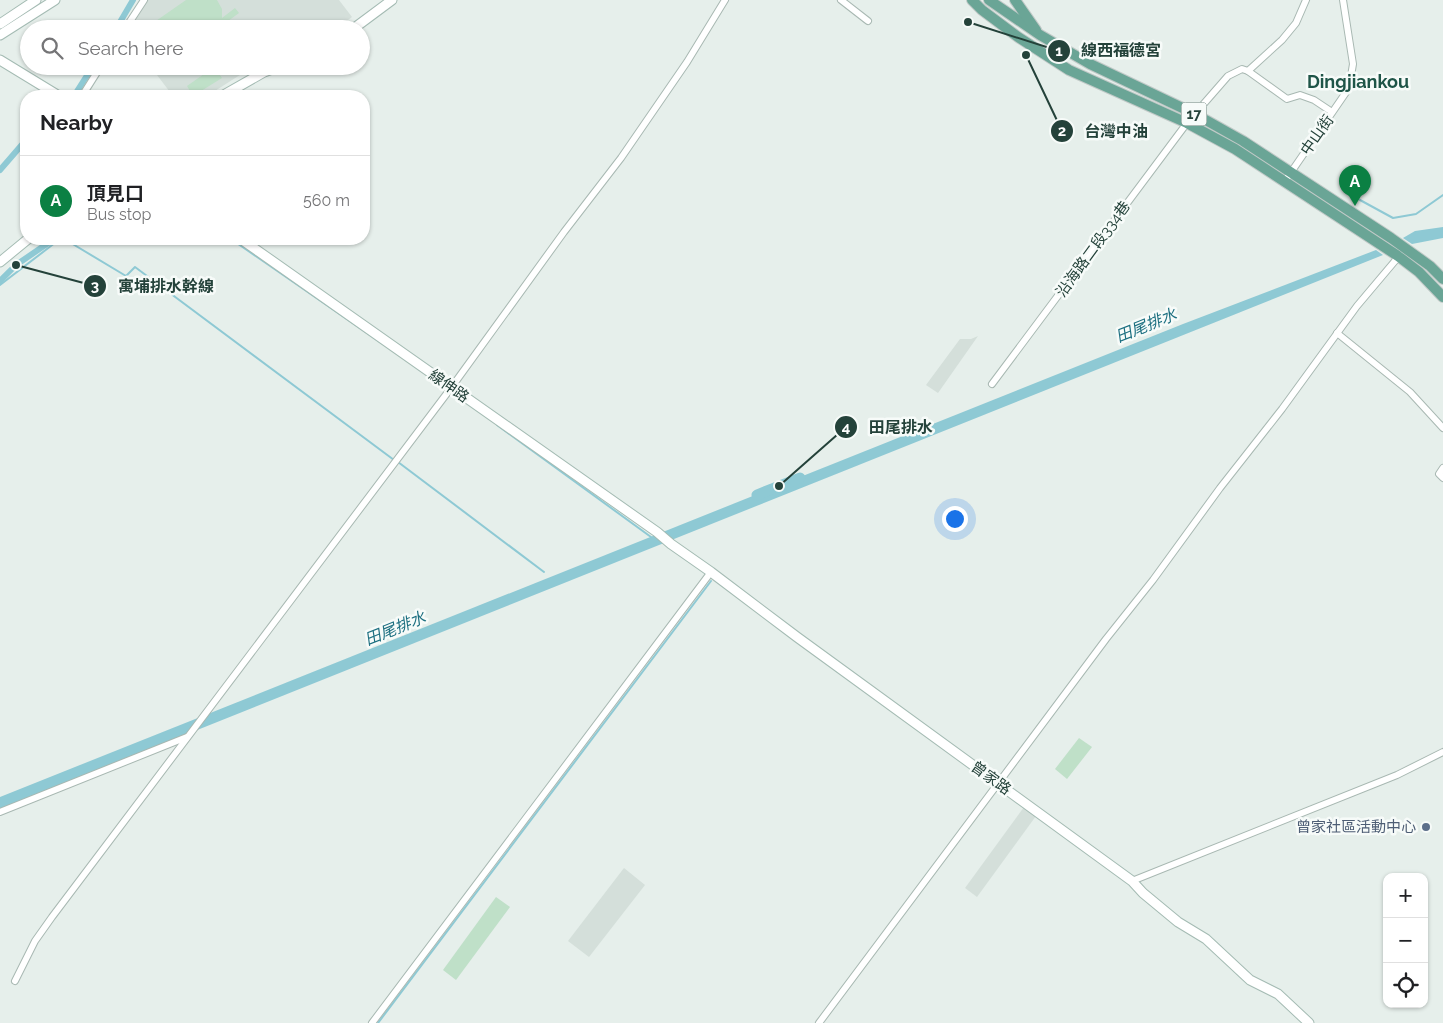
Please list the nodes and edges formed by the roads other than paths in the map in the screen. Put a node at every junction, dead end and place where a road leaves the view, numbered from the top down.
1 (36, 0) edge
2 (55, 0) edge
3 (144, 0) edge
4 (392, 0) edge
5 (725, 0) edge
6 (841, 0) edge
7 (972, 0) edge
8 (990, 0) edge
9 (1015, 0) edge
10 (1306, 0) edge
11 (1343, 0) edge
12 (982, 10) junction
13 (24, 20) edge
14 (131, 20) edge
15 (365, 20) edge
16 (868, 21) dead end
17 (20, 22) edge
18 (0, 24) edge
19 (0, 35) edge
20 (1040, 35) junction
21 (0, 60) edge
22 (1248, 71) junction
23 (20, 72) edge
24 (25, 75) edge
25 (95, 75) edge
26 (259, 75) edge
27 (49, 90) edge
28 (86, 90) edge
29 (232, 90) edge
30 (1332, 112) junction
31 (1195, 114) junction
32 (1187, 123) junction
33 (1291, 172) junction
34 (1285, 181) junction
35 (21, 245) edge
36 (249, 245) edge
37 (1406, 249) junction
38 (1398, 256) junction
39 (0, 262) edge
40 (1443, 279) edge
41 (1443, 297) edge
42 (1337, 333) junction
43 (992, 384) dead end
44 (452, 388) junction
45 (1443, 428) edge
46 (1443, 468) edge
47 (1443, 478) edge
48 (667, 540) joint
49 (711, 572) junction
50 (188, 736) junction
51 (1443, 752) edge
52 (999, 784) junction
53 (0, 812) edge
54 (1130, 879) junction
55 (15, 981) dead end
56 (372, 1023) edge
57 (819, 1023) edge
58 (1308, 1023) edge

1 - 18 street
2 - 13 street
3 - 14 street
4 - 15 street
5 - 44 street
6 - 16 street
7 - 12 main road, 17
8 - 12 street
8 - 20 main road, 17
9 - 20 main road
10 - 22 street
11 - 30 street, 中山街
12 - 32 main road, 17
17 - 19 street
20 - 31 main road, 17
21 - 23 street
22 - 30 street
22 - 31 street, 沿海路二段334巷
24 - 27 street
25 - 28 street
26 - 29 street
30 - 33 street, 中山街
31 - 32 street, 沿海路二段334巷
31 - 33 main road, 17
32 - 34 main road, 17
32 - 43 street, 沿海路二段334巷
33 - 34 street, 中山街
33 - 37 main road, 17
34 - 38 main road, 17
35 - 39 street
36 - 44 street, 線伸路
37 - 38 street
37 - 40 main road, 17
38 - 41 main road, 17
38 - 42 street
42 - 45 street
42 - 52 street
44 - 48 street, 線伸路
44 - 50 street
46 - 47 street
48 - 49 street, 曾家路
49 - 52 street, 曾家路
49 - 56 street
50 - 53 street
50 - 55 street
51 - 54 street
52 - 54 street, 曾家路
52 - 57 street
54 - 58 street, 曾家路

